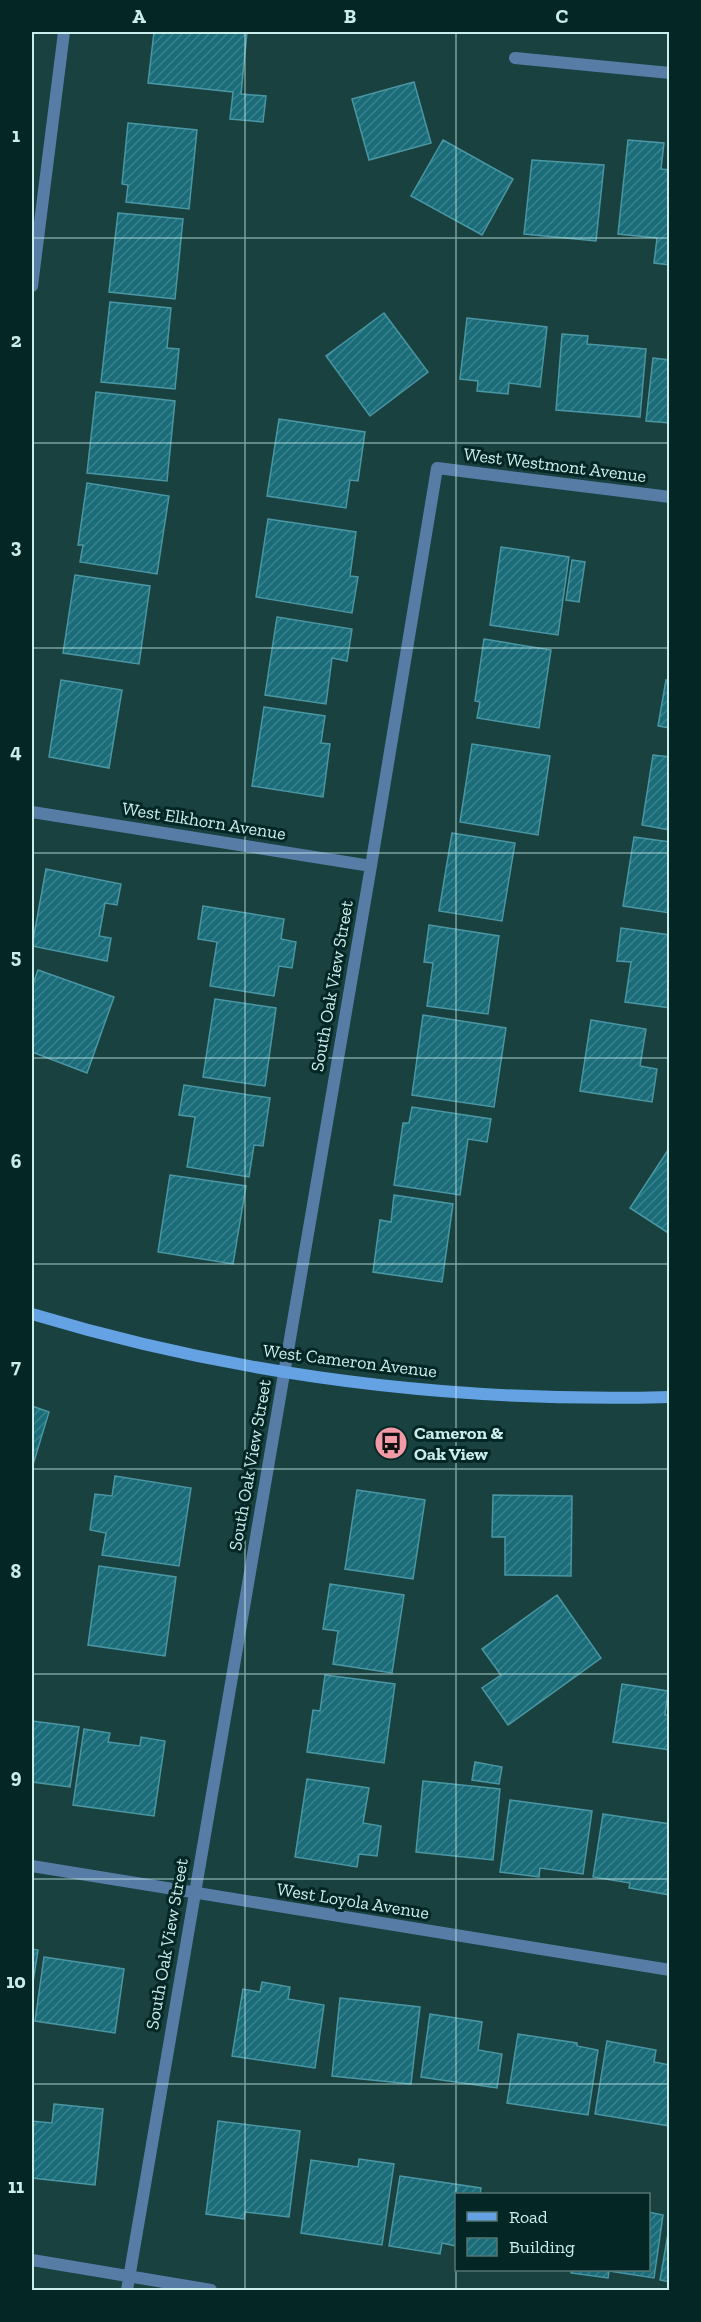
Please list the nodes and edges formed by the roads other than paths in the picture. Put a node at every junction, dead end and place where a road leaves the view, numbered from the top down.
1 (64, 32) edge
2 (515, 58) dead end
3 (669, 73) edge
4 (32, 286) edge
5 (436, 468) joint
6 (669, 497) edge
7 (32, 812) edge
8 (371, 866) junction
9 (32, 1314) edge
10 (284, 1373) junction
11 (669, 1397) edge
12 (32, 1866) edge
13 (194, 1893) junction
14 (669, 1970) edge
15 (32, 2260) edge
16 (128, 2276) junction
17 (127, 2290) edge
18 (211, 2290) edge

1 - 4 street
2 - 3 street
5 - 6 street, West Westmont Avenue
5 - 8 street, South Oak View Street
7 - 8 street, West Elkhorn Avenue
8 - 10 street, South Oak View Street
9 - 10 street, West Cameron Avenue
10 - 11 street, West Cameron Avenue
10 - 13 street, South Oak View Street
12 - 13 street, West Loyola Avenue
13 - 14 street, West Loyola Avenue
13 - 16 street, South Oak View Street
15 - 16 street
16 - 17 street, South Oak View Street
16 - 18 street

